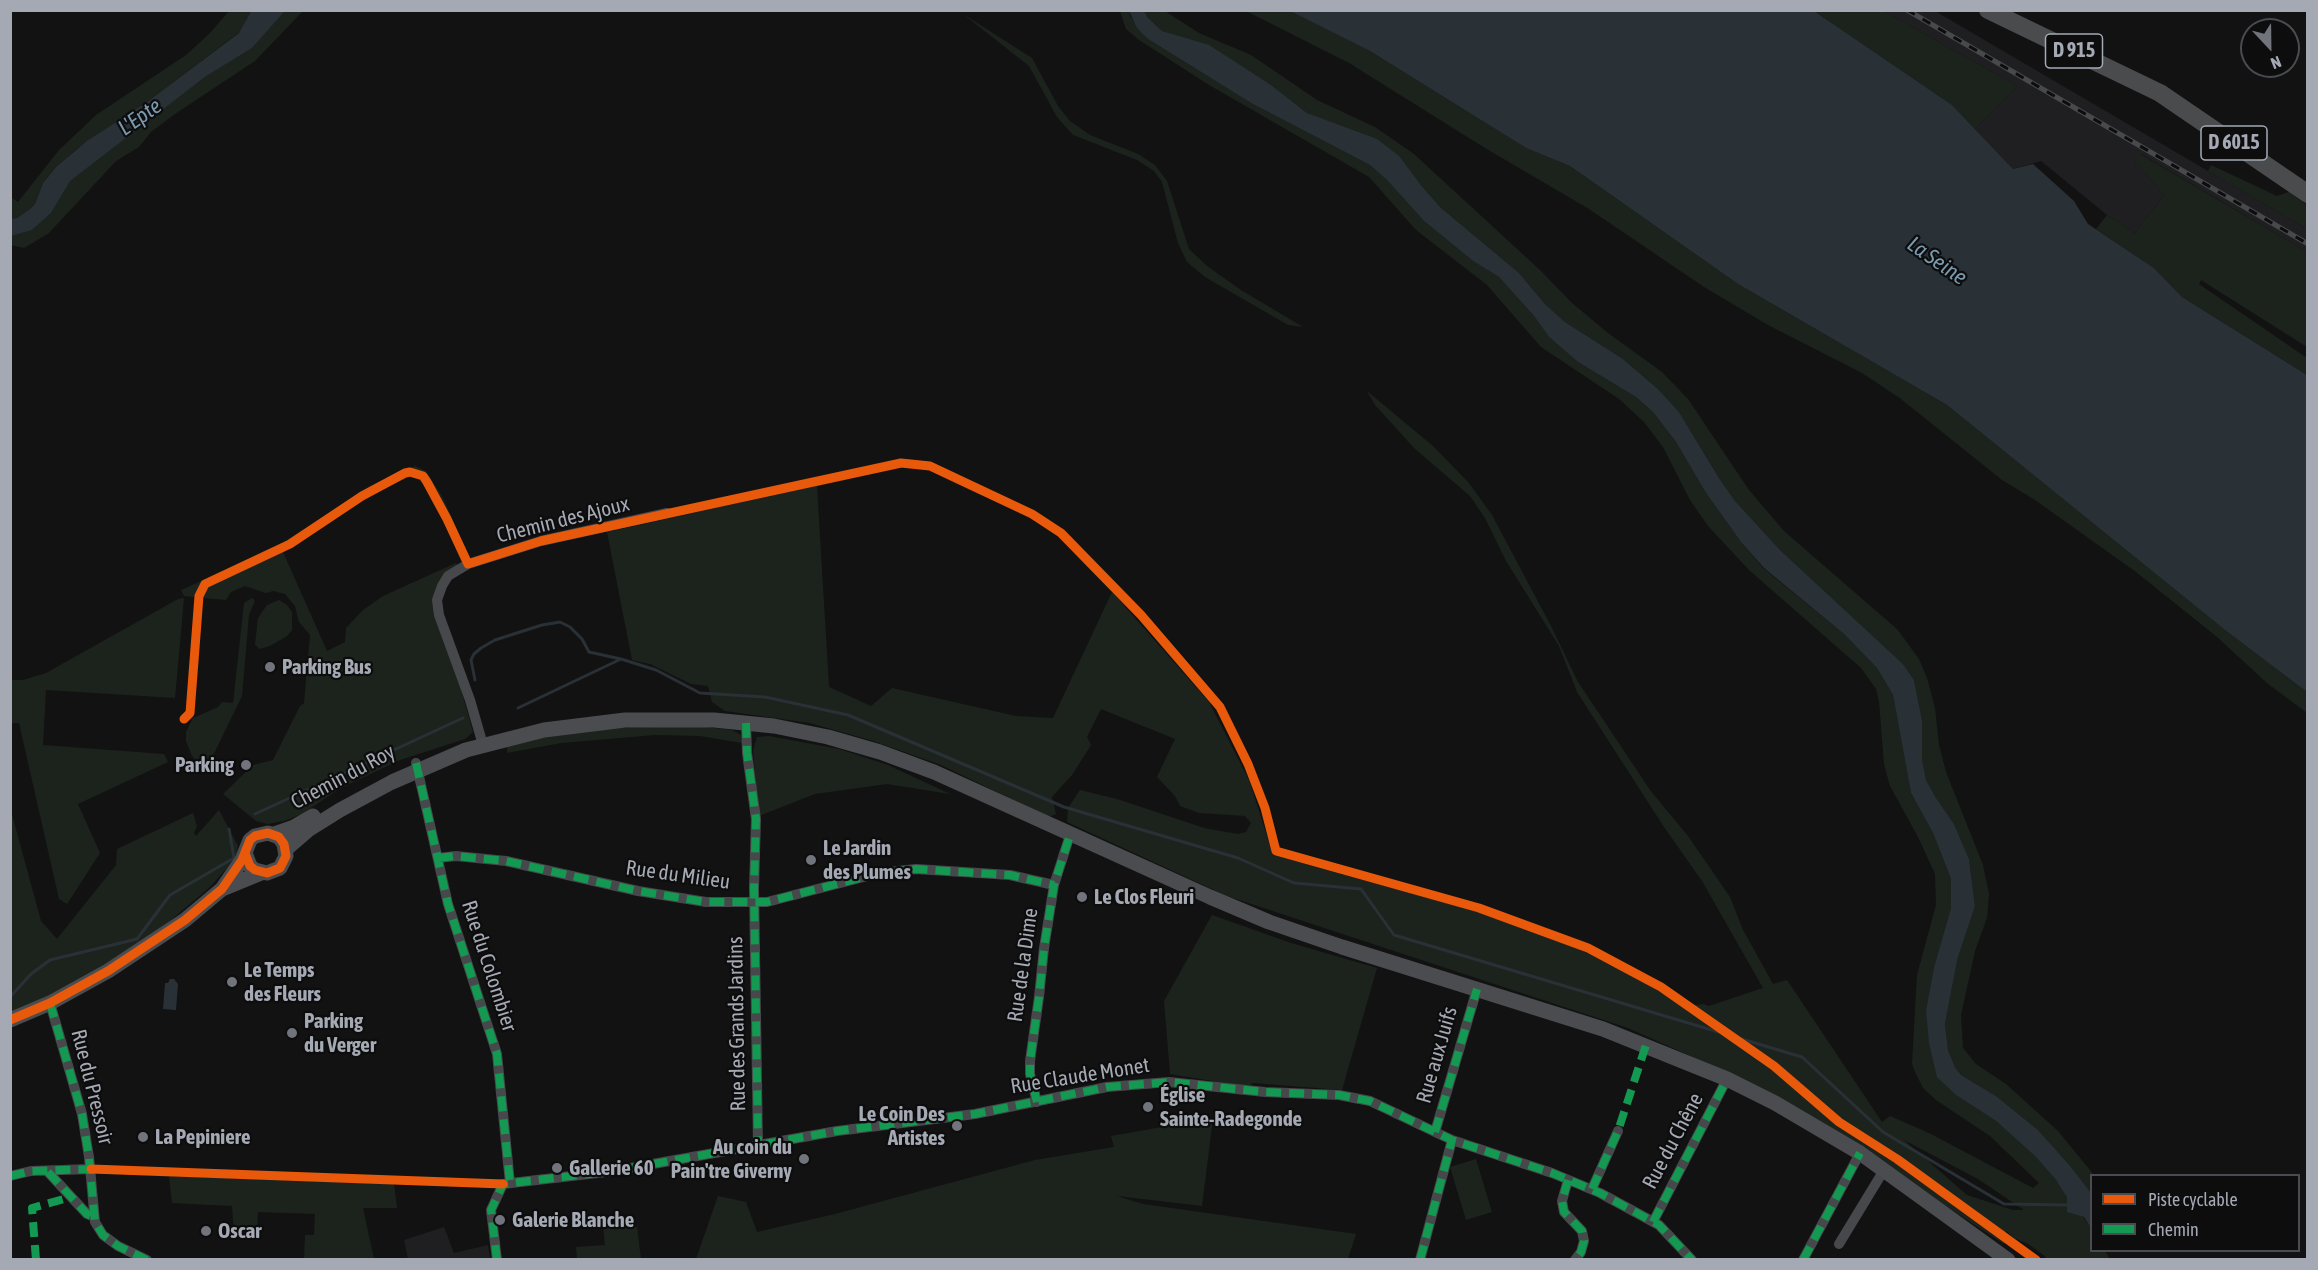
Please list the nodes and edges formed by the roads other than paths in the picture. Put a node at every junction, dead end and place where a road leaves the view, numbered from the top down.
1 (1988, 10) edge
2 (2160, 93) joint
3 (2307, 194) edge
4 (668, 513) dead end
5 (746, 723) junction
6 (483, 745) junction
7 (417, 767) junction
8 (274, 834) junction
9 (1070, 835) junction
10 (286, 849) junction
11 (245, 854) junction
12 (438, 858) junction
13 (261, 873) junction
14 (1054, 885) junction
15 (222, 889) junction
16 (755, 903) junction
17 (1476, 989) junction
18 (50, 1003) junction
19 (10, 1020) edge
20 (1727, 1079) junction
21 (1037, 1102) junction
22 (1618, 1131) dead end
23 (1435, 1132) junction
24 (1452, 1140) junction
25 (758, 1146) junction
26 (1860, 1153) junction
27 (91, 1168) junction
28 (1884, 1170) junction
29 (48, 1172) junction
30 (10, 1176) edge
31 (1568, 1180) junction
32 (510, 1183) junction
33 (1592, 1189) junction
34 (94, 1217) junction
35 (1653, 1222) junction
36 (1839, 1244) dead end
37 (147, 1260) edge
38 (497, 1260) edge
39 (1420, 1260) edge
40 (1575, 1260) edge
41 (1692, 1260) edge
42 (1803, 1260) edge
43 (2008, 1260) edge

1 - 2 main road, D 915
2 - 3 main road, D 6015
4 - 6 street, Chemin des Ajoux
5 - 6 main road
5 - 9 main road
5 - 16 street, Rue des Grands Jardins
6 - 7 main road
7 - 8 main road, Chemin du Roy
7 - 10 main road
7 - 12 street, Rue du Colombier
8 - 10 main road
8 - 11 main road
9 - 14 street, Rue de la Dime
9 - 17 main road
10 - 13 main road
11 - 13 main road
11 - 15 main road
12 - 16 street, Rue du Milieu
12 - 32 street, Rue du Colombier
13 - 15 main road
14 - 16 street, Rue du Milieu
14 - 21 street, Rue de la Dime
15 - 18 main road
16 - 25 street, Rue des Grands Jardins
17 - 20 main road
17 - 23 street, Rue aux Juifs
18 - 19 main road
18 - 27 street, Rue du Pressoir
20 - 26 main road
20 - 35 street, Rue du Chêne
21 - 23 street, Rue Claude Monet
21 - 25 street, Rue Claude Monet
22 - 33 street
23 - 24 street, Rue Claude Monet
24 - 31 street, Rue Claude Monet
24 - 39 street
25 - 32 street, Rue Claude Monet
26 - 28 main road
26 - 42 street
27 - 29 street
27 - 34 street, Rue du Pressoir
28 - 36 street
28 - 43 main road
29 - 30 street
29 - 34 street
31 - 33 street, Rue Claude Monet
31 - 40 street
32 - 38 street
33 - 35 street, Rue Claude Monet
34 - 37 street
35 - 41 street, Rue Claude Monet

